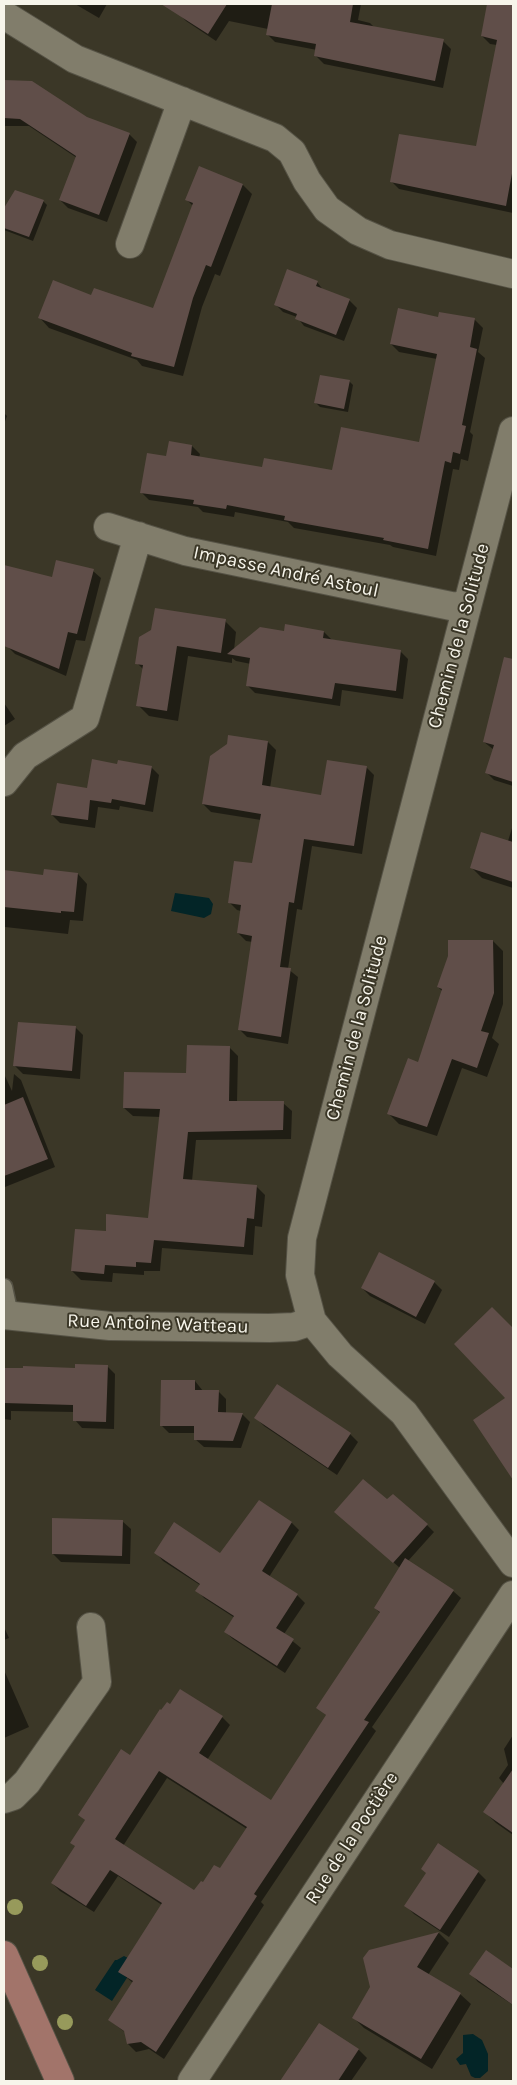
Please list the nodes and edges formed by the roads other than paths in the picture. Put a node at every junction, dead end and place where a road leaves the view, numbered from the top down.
1 (4, 15) edge
2 (182, 101) junction
3 (130, 244) dead end
4 (513, 274) edge
5 (513, 430) edge
6 (108, 526) dead end
7 (138, 536) junction
8 (467, 607) junction
9 (4, 782) edge
10 (4, 1287) edge
11 (7, 1315) edge
12 (312, 1321) junction
13 (513, 1563) edge
14 (513, 1595) edge
15 (91, 1627) dead end
16 (4, 1799) edge
17 (4, 1955) edge
18 (60, 2081) edge
19 (192, 2081) edge

1 - 2 street
2 - 3 street
2 - 4 street
5 - 8 street, Chemin de la Solitude
6 - 7 street, Impasse André Astoul
7 - 8 street, Impasse André Astoul
7 - 9 street
8 - 12 street, Chemin de la Solitude
10 - 11 lane
11 - 12 street, Rue Antoine Watteau
12 - 13 street, Chemin de la Solitude
14 - 19 street, Rue de la Poctière
15 - 16 street
17 - 18 main road

